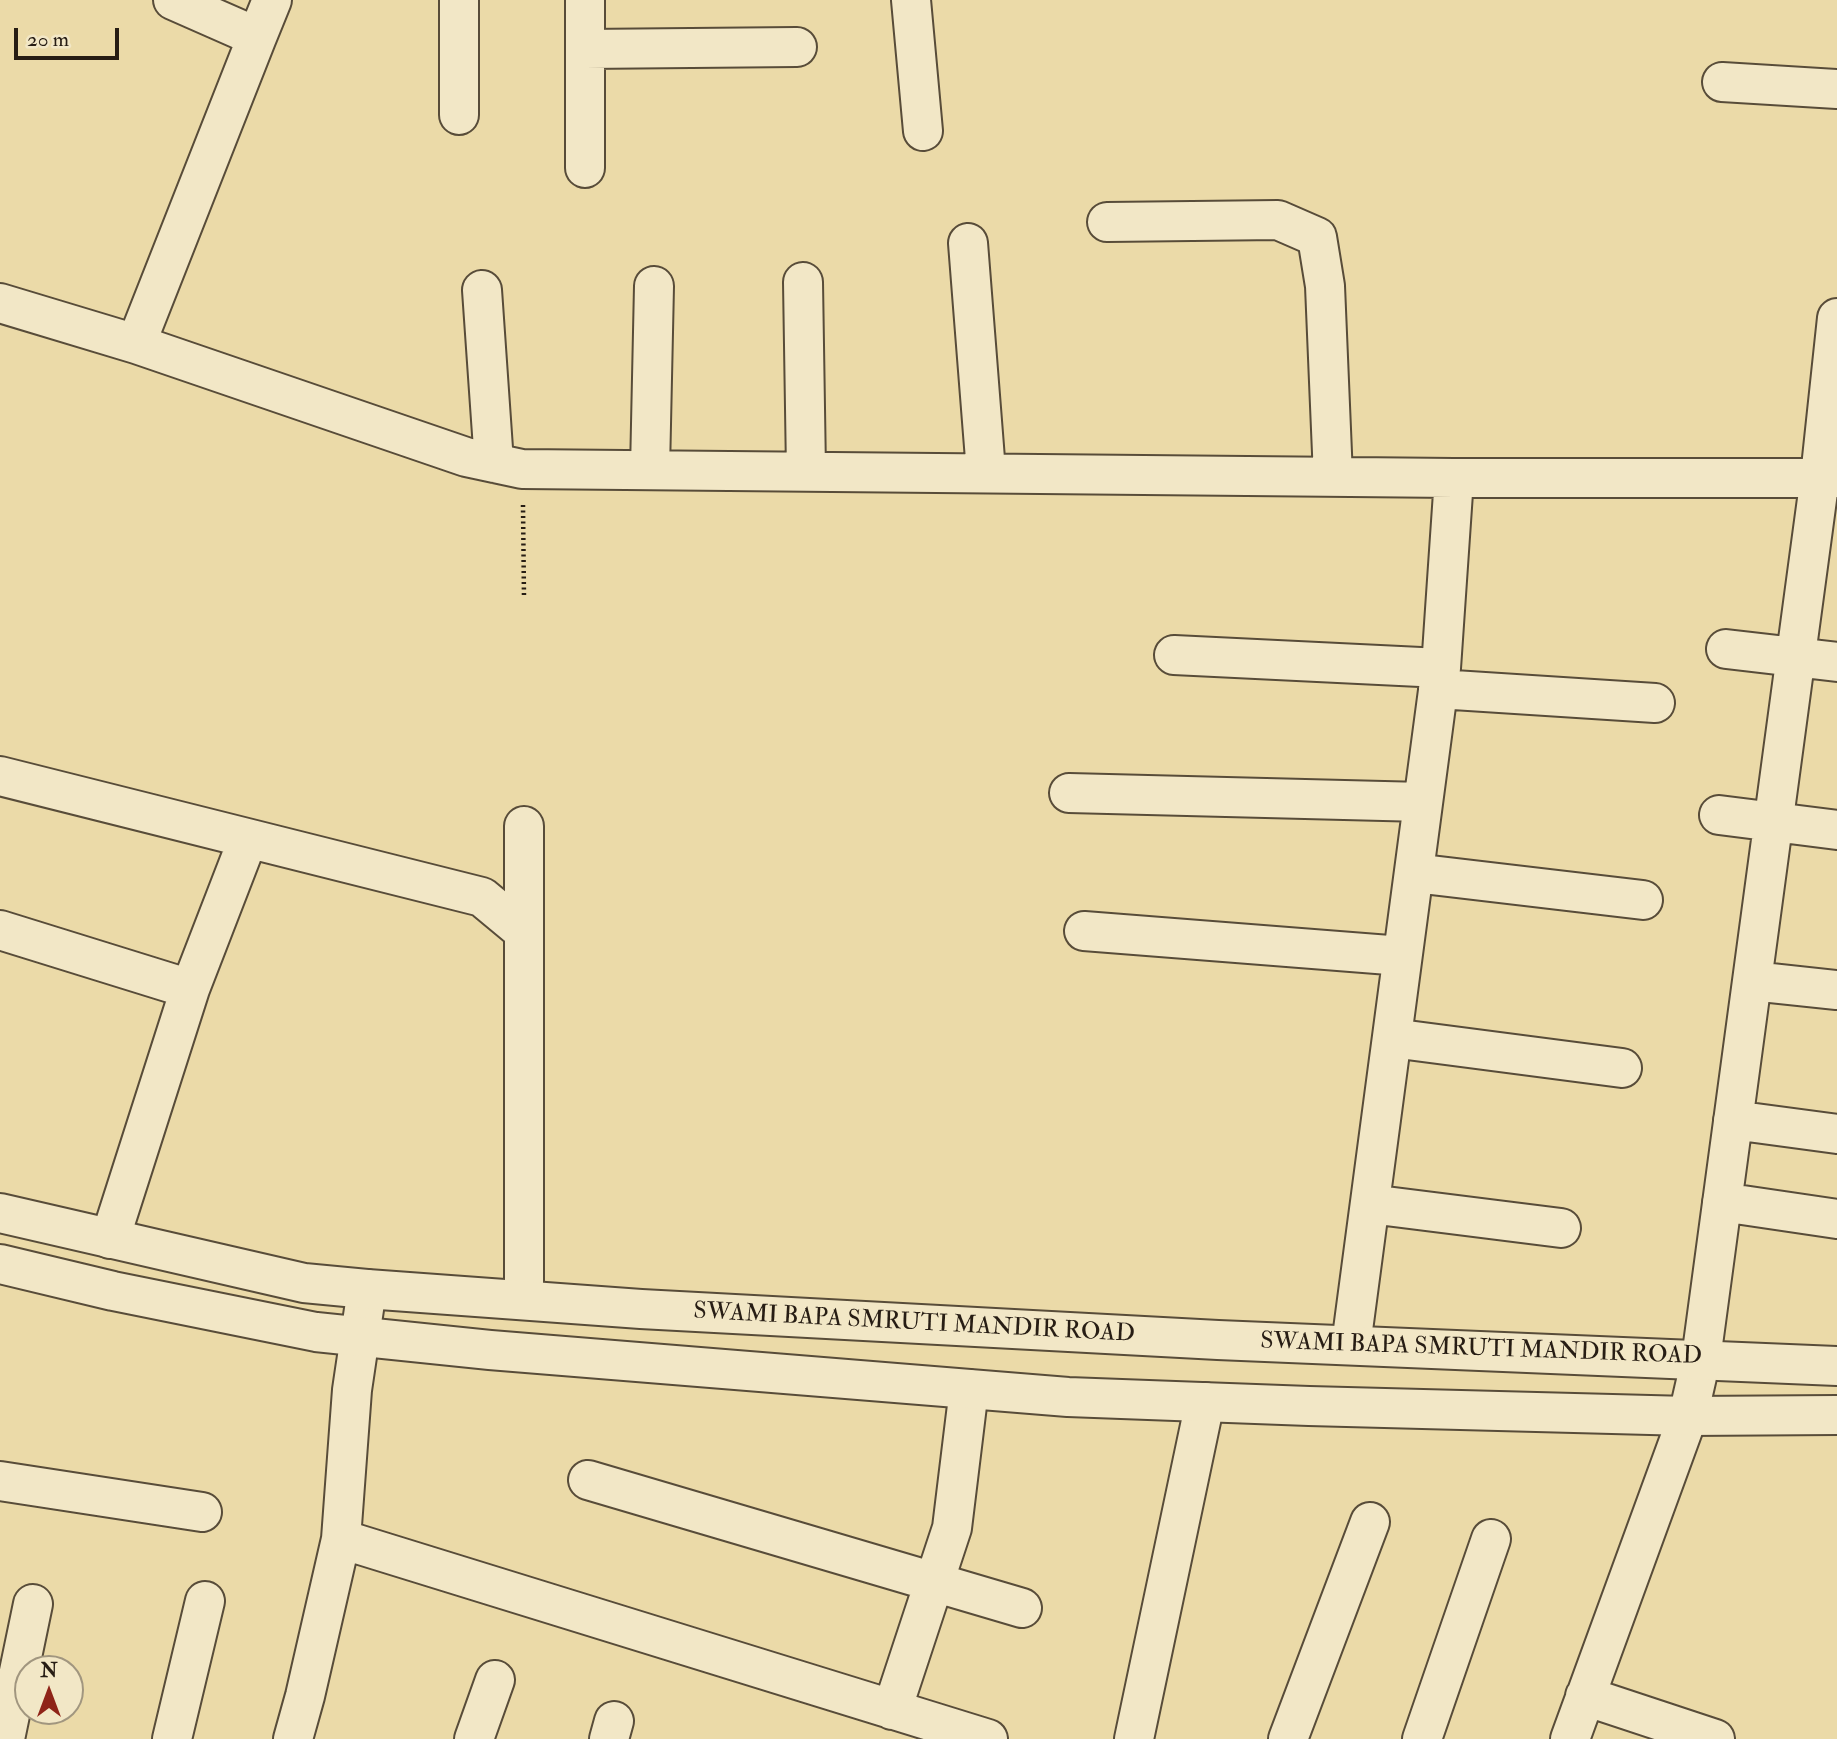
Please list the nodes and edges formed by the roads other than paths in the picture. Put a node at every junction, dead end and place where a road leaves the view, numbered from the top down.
1 (173, 0) edge
2 (272, 0) edge
3 (459, 0) edge
4 (584, 0) edge
5 (911, 0) edge
6 (257, 37) junction
7 (797, 47) dead end
8 (585, 49) junction
9 (1722, 82) dead end
10 (1837, 89) edge
11 (459, 115) dead end
12 (923, 131) dead end
13 (585, 168) dead end
14 (1107, 222) dead end
15 (968, 243) dead end
16 (803, 282) dead end
17 (654, 286) dead end
18 (482, 290) dead end
19 (0, 303) edge
20 (1837, 318) edge
21 (136, 344) junction
22 (508, 466) junction
23 (650, 470) junction
24 (806, 471) junction
25 (986, 472) junction
26 (1334, 477) junction
27 (1828, 477) edge
28 (1454, 478) junction
29 (1726, 649) dead end
30 (1174, 655) dead end
31 (1796, 657) junction
32 (1837, 662) edge
33 (1439, 678) junction
34 (1655, 703) dead end
35 (0, 776) edge
36 (1069, 793) dead end
37 (1423, 802) junction
38 (1719, 815) dead end
39 (1773, 823) junction
40 (524, 826) dead end
41 (1837, 830) edge
42 (248, 839) junction
43 (1414, 873) junction
44 (1643, 900) dead end
45 (0, 930) edge
46 (523, 931) junction
47 (1084, 931) dead end
48 (1402, 956) junction
49 (1752, 981) junction
50 (190, 989) junction
51 (1837, 990) edge
52 (1392, 1038) junction
53 (1622, 1068) dead end
54 (1733, 1120) junction
55 (1837, 1134) edge
56 (1722, 1202) junction
57 (1370, 1204) junction
58 (0, 1213) edge
59 (1837, 1219) edge
60 (1561, 1227) dead end
61 (110, 1239) junction
62 (0, 1264) edge
63 (368, 1289) junction
64 (524, 1300) junction
65 (359, 1336) junction
66 (1351, 1345) junction
67 (1700, 1359) junction
68 (1837, 1366) edge
69 (969, 1389) junction
70 (1205, 1402) junction
71 (1837, 1415) edge
72 (1688, 1416) junction
73 (0, 1480) edge
74 (588, 1480) dead end
75 (202, 1512) dead end
76 (1370, 1522) dead end
77 (341, 1539) junction
78 (1491, 1539) dead end
79 (934, 1583) junction
80 (205, 1601) dead end
81 (33, 1604) dead end
82 (1022, 1608) dead end
83 (495, 1681) dead end
84 (1585, 1696) junction
85 (892, 1710) junction
86 (5, 1739) edge
87 (172, 1739) edge
88 (292, 1739) edge
89 (474, 1739) edge
90 (988, 1739) edge
91 (1134, 1739) edge
92 (1288, 1739) edge
93 (1422, 1739) edge
94 (1570, 1739) edge
95 (1715, 1739) edge

1 - 6 street
2 - 6 street
3 - 11 street
4 - 8 street
5 - 12 street
6 - 21 street
7 - 8 street
8 - 13 street
9 - 10 street
14 - 26 street
15 - 25 street
16 - 24 street
17 - 23 street
18 - 22 street
19 - 21 street
20 - 27 street
21 - 22 street
22 - 23 street
23 - 24 street
24 - 25 street
25 - 26 street
26 - 28 street
27 - 28 street
27 - 31 street
28 - 33 street
29 - 31 street
30 - 33 street
31 - 32 street
31 - 39 street
33 - 34 street
33 - 37 street
35 - 42 street
36 - 37 street
37 - 43 street
38 - 39 street
39 - 41 street
39 - 49 street
40 - 46 street
42 - 46 street
42 - 50 street
43 - 44 street
43 - 48 street
45 - 50 street
46 - 64 street
47 - 48 street
48 - 52 street
49 - 51 street
49 - 54 street
50 - 61 street
52 - 53 street
52 - 57 street
54 - 55 street
54 - 56 street
56 - 59 street
56 - 67 street
57 - 60 street
57 - 66 street
58 - 61 street, SWAMI BAPA SMRUTI MANDIR ROAD
61 - 63 street, SWAMI BAPA SMRUTI MANDIR ROAD
62 - 65 street
63 - 64 street, SWAMI BAPA SMRUTI MANDIR ROAD
63 - 65 street
64 - 66 street, SWAMI BAPA SMRUTI MANDIR ROAD
65 - 69 street
65 - 77 street
66 - 67 street, SWAMI BAPA SMRUTI MANDIR ROAD
67 - 68 street, SWAMI BAPA SMRUTI MANDIR ROAD
67 - 72 street
69 - 70 street
69 - 79 street
70 - 72 street
70 - 91 street
71 - 72 street
72 - 84 street
73 - 75 street
74 - 79 street
76 - 92 street
77 - 85 street
77 - 88 street
78 - 93 street
79 - 82 street
79 - 85 street
80 - 87 street
81 - 86 street
83 - 89 street
84 - 94 street
84 - 95 street
85 - 90 street

